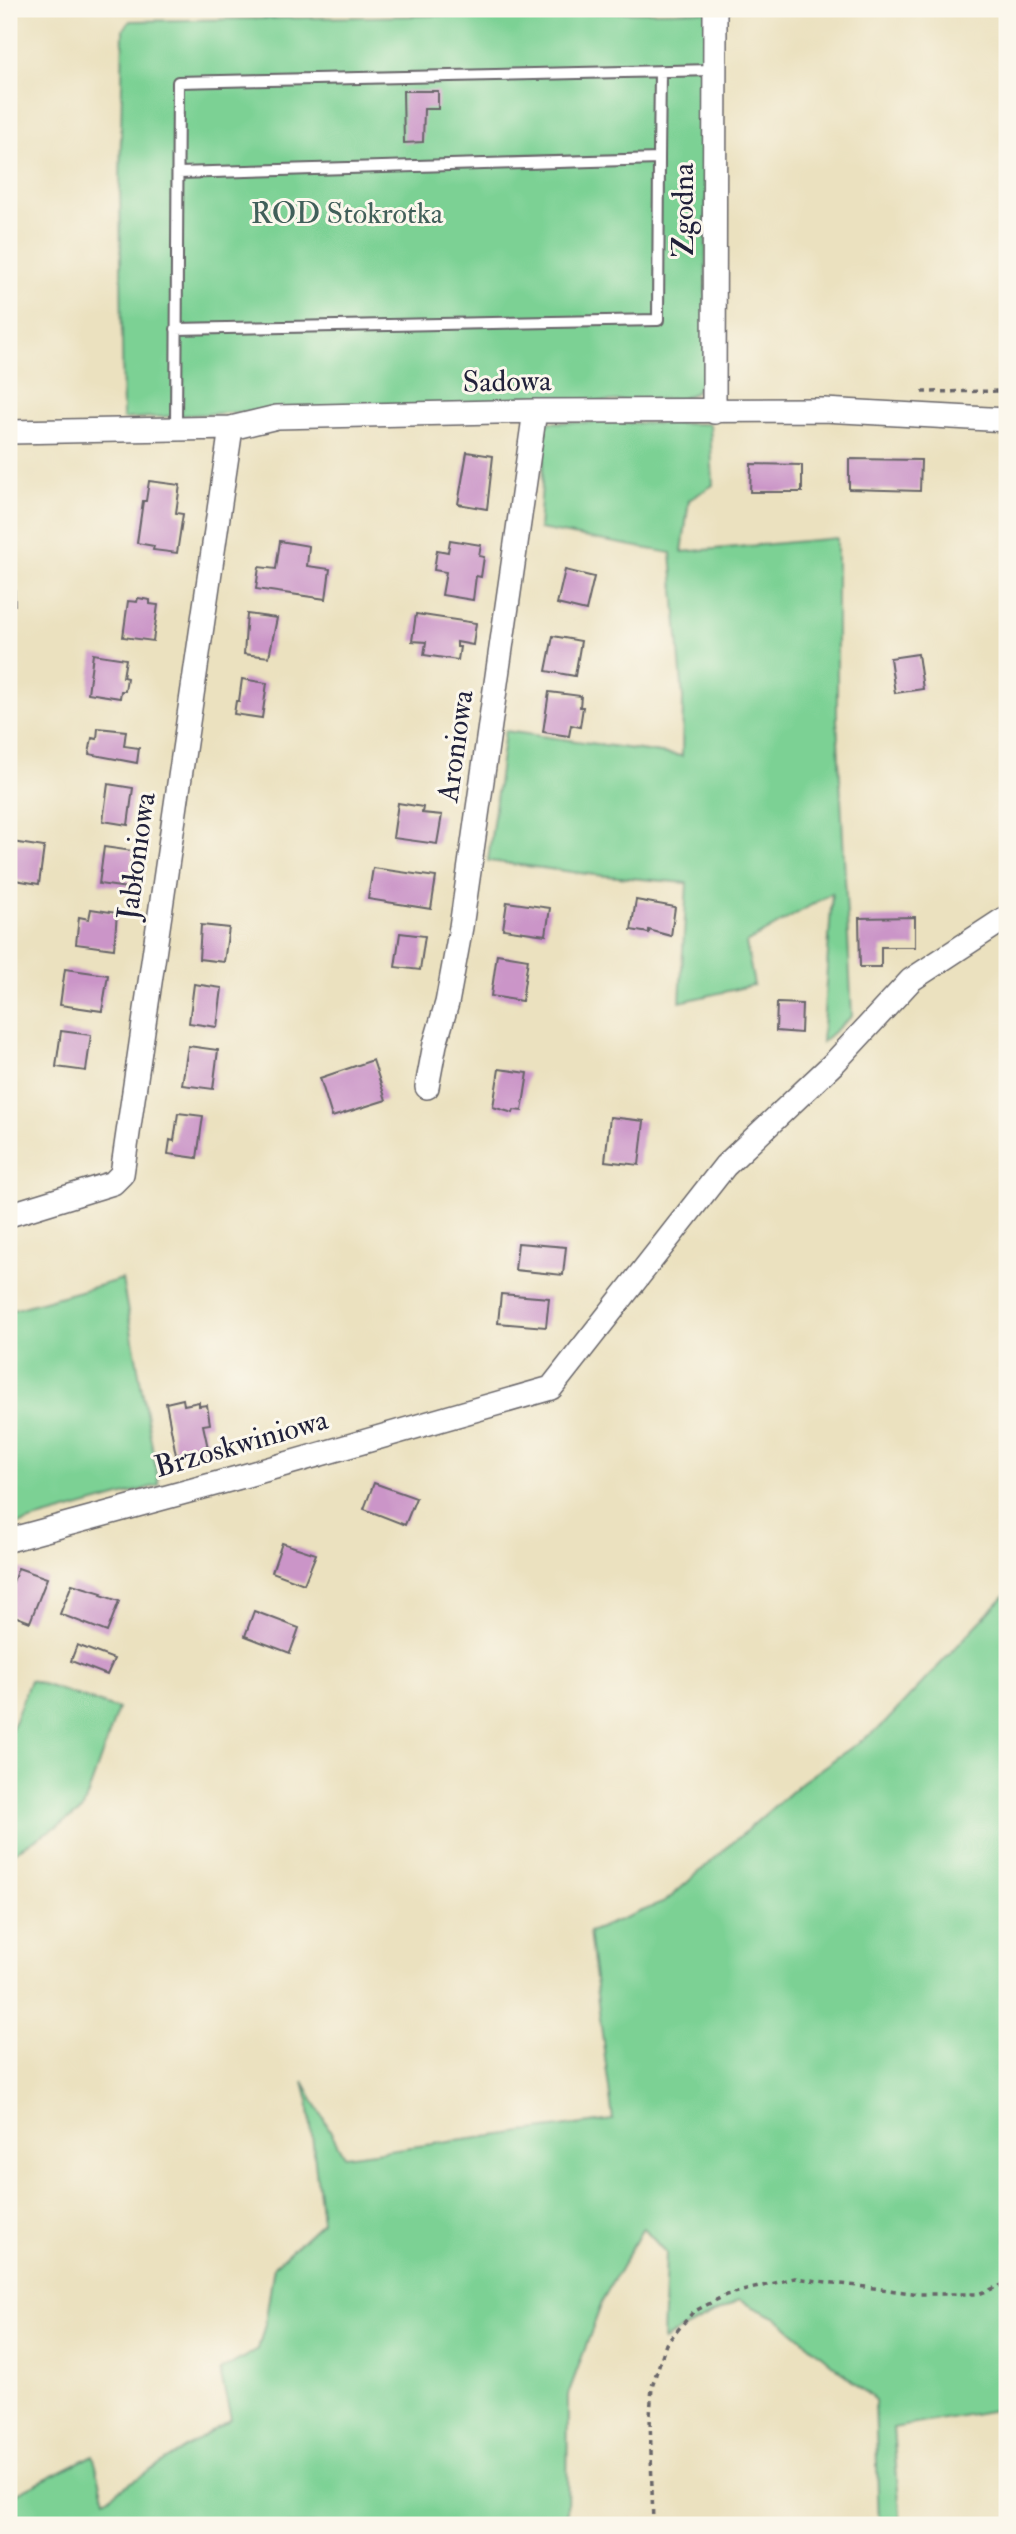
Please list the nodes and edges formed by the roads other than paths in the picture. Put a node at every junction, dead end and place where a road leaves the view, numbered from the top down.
1 (715, 9) edge
2 (715, 70) junction
3 (660, 71) junction
4 (659, 159) junction
5 (178, 173) junction
6 (176, 329) junction
7 (535, 411) junction
8 (714, 412) junction
9 (1007, 420) edge
10 (231, 428) junction
11 (176, 429) junction
12 (9, 432) edge
13 (1007, 917) edge
14 (427, 1087) dead end
15 (9, 1214) edge
16 (9, 1540) edge

1 - 2 street, Zgodna
2 - 3 lane
2 - 8 street, Zgodna
3 - 4 lane
3 - 5 lane
4 - 5 lane
4 - 6 lane
5 - 6 lane
6 - 11 lane
7 - 8 street, Sadowa
7 - 10 street, Sadowa
7 - 14 street, Aroniowa
8 - 9 street, Sadowa
10 - 11 street, Sadowa
10 - 15 street, Jabłoniowa
11 - 12 street, Sadowa
13 - 16 street, Brzoskwiniowa

